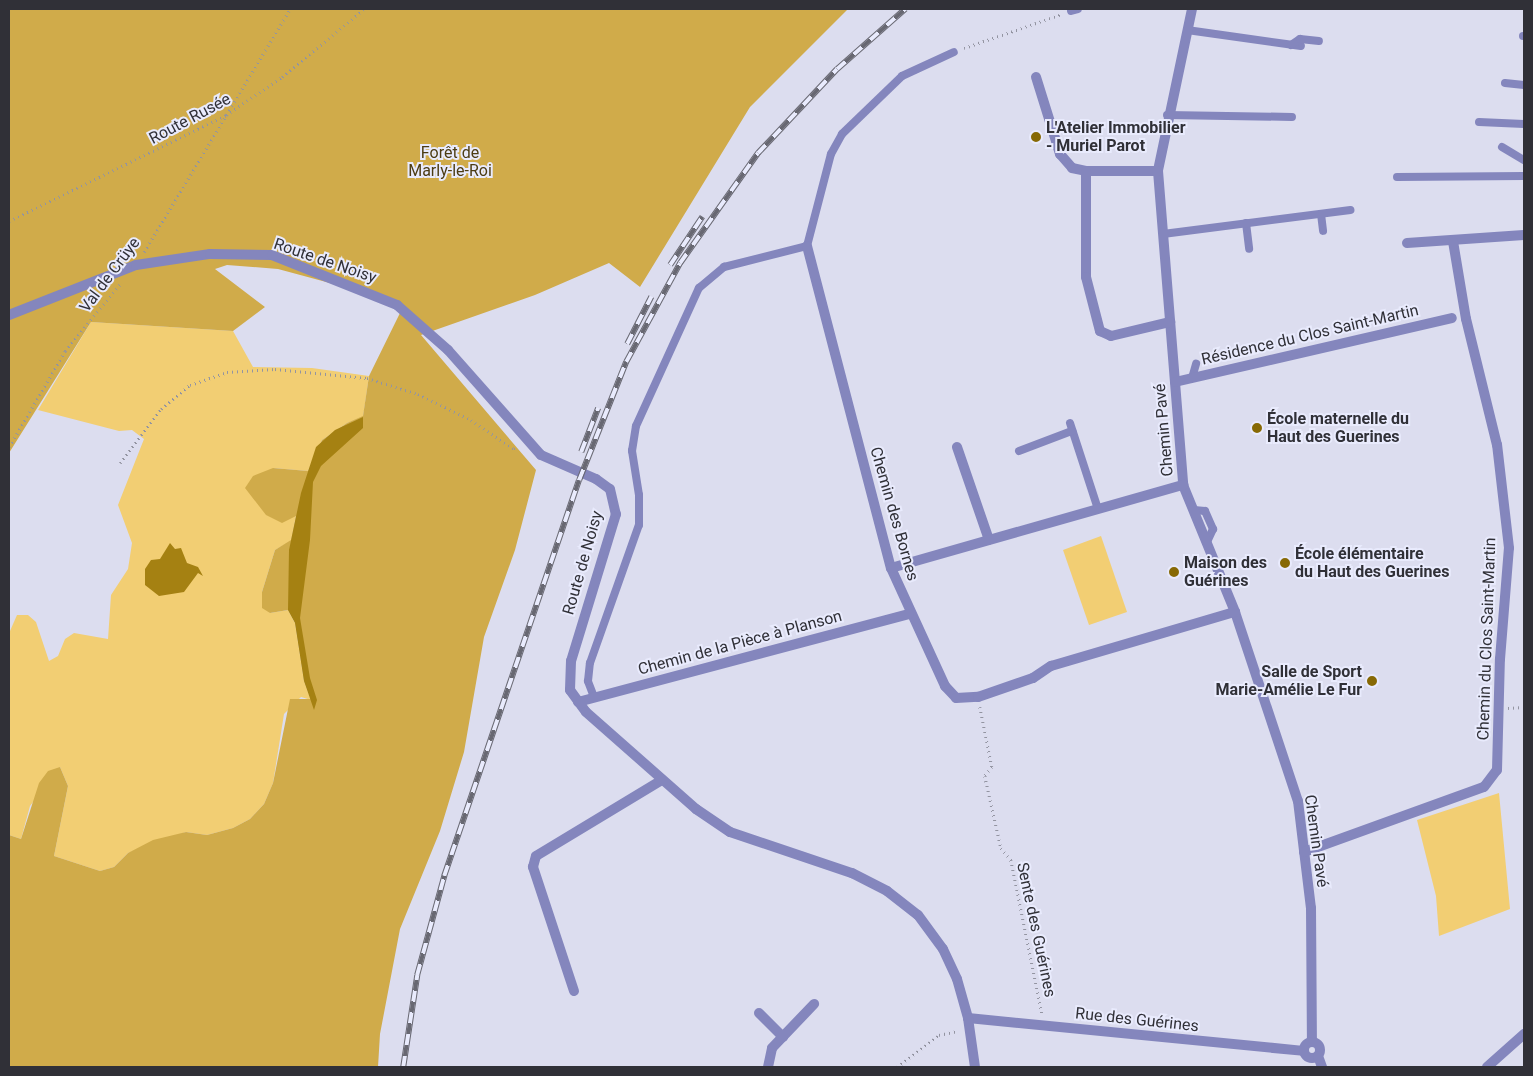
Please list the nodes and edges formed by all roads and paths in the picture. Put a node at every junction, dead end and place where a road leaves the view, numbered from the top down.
1 (290, 9) edge
2 (364, 9) edge
3 (1192, 9) edge
4 (1074, 10) edge
5 (1187, 30) junction
6 (1319, 41) dead end
7 (1291, 45) junction
8 (1301, 46) dead end
9 (954, 52) joint
10 (1036, 77) dead end
11 (1505, 83) dead end
12 (1524, 85) edge
13 (226, 115) junction
14 (1167, 115) junction
15 (1292, 118) dead end
16 (1479, 122) dead end
17 (1524, 124) edge
18 (1502, 147) dead end
19 (1524, 160) edge
20 (1086, 171) junction
21 (1158, 171) junction
22 (1524, 176) edge
23 (1397, 177) dead end
24 (1350, 210) dead end
25 (1322, 214) junction
26 (9, 221) edge
27 (1246, 223) junction
28 (1323, 231) dead end
29 (1163, 234) junction
30 (1524, 235) edge
31 (1453, 241) junction
32 (1408, 243) dead end
33 (807, 246) junction
34 (1249, 249) dead end
35 (136, 265) junction
36 (9, 315) edge
37 (1452, 318) dead end
38 (1170, 322) junction
39 (1196, 364) dead end
40 (1192, 378) junction
41 (1175, 382) junction
42 (9, 447) edge
43 (957, 447) dead end
44 (533, 448) junction
45 (1018, 451) dead end
46 (120, 463) dead end
47 (1183, 485) junction
48 (1098, 509) junction
49 (990, 540) junction
50 (891, 568) junction
51 (1235, 612) junction
52 (909, 614) junction
53 (594, 697) junction
54 (978, 697) junction
55 (578, 702) junction
56 (662, 780) junction
57 (1304, 852) junction
58 (574, 991) dead end
59 (814, 1004) dead end
60 (759, 1013) dead end
61 (968, 1018) junction
62 (1044, 1026) junction
63 (969, 1030) junction
64 (1524, 1034) edge
65 (783, 1037) junction
66 (1312, 1042) junction
67 (1303, 1051) junction
68 (1318, 1056) junction
69 (768, 1067) edge
70 (897, 1067) edge
71 (975, 1067) edge
72 (1322, 1067) edge
73 (1488, 1067) edge

1 - 13 path, Val de Crüye
2 - 13 path, Route Rusée
3 - 5 street, Chemin Pavé
4 - 9 path
5 - 7 lane
5 - 14 street, Chemin Pavé
6 - 7 lane
7 - 8 lane
9 - 33 lane
10 - 20 street
11 - 12 lane
13 - 26 path, Route Rusée
13 - 35 path, Val de Crüye
14 - 15 lane
14 - 21 street, Chemin Pavé
16 - 17 lane
18 - 19 lane
20 - 21 street
20 - 38 street
21 - 29 street, Chemin Pavé
22 - 23 lane
24 - 25 lane
25 - 27 lane
25 - 28 lane
27 - 29 lane
27 - 34 lane
29 - 38 street, Chemin Pavé
30 - 31 street
31 - 32 street
31 - 57 street, Chemin du Clos Saint-Martin
33 - 50 street, Chemin des Bornes
33 - 53 lane
35 - 36 street, Route de Noisy
35 - 42 path, Val de Crüye
35 - 44 street, Route de Noisy
37 - 40 street, Résidence du Clos Saint-Martin
38 - 41 street, Chemin Pavé
39 - 40 lane
40 - 41 street, Résidence du Clos Saint-Martin
41 - 47 street, Chemin Pavé
43 - 49 street
44 - 46 path
44 - 55 street, Route de Noisy
45 - 48 lane
47 - 48 street
47 - 51 street, Chemin Pavé
48 - 49 street
49 - 50 street
50 - 52 street, Chemin des Bornes
51 - 54 street, Chemin des Bornes
51 - 57 street, Chemin Pavé
52 - 53 street, Chemin de la Pièce à Planson
52 - 54 street, Chemin des Bornes
53 - 55 street, Chemin de la Pièce à Planson
54 - 62 path, Sente des Guérines
55 - 56 street, Route de Noisy
56 - 58 street
56 - 61 street, Route de Noisy
57 - 66 street, Chemin Pavé
59 - 65 street
60 - 65 street
61 - 62 street, Rue des Guérines
61 - 63 street, Route de Noisy
62 - 67 street, Rue des Guérines
63 - 70 path
63 - 71 street, Route de Noisy
64 - 73 street
65 - 69 street
66 - 67 street
66 - 68 street
67 - 68 street
68 - 72 street

